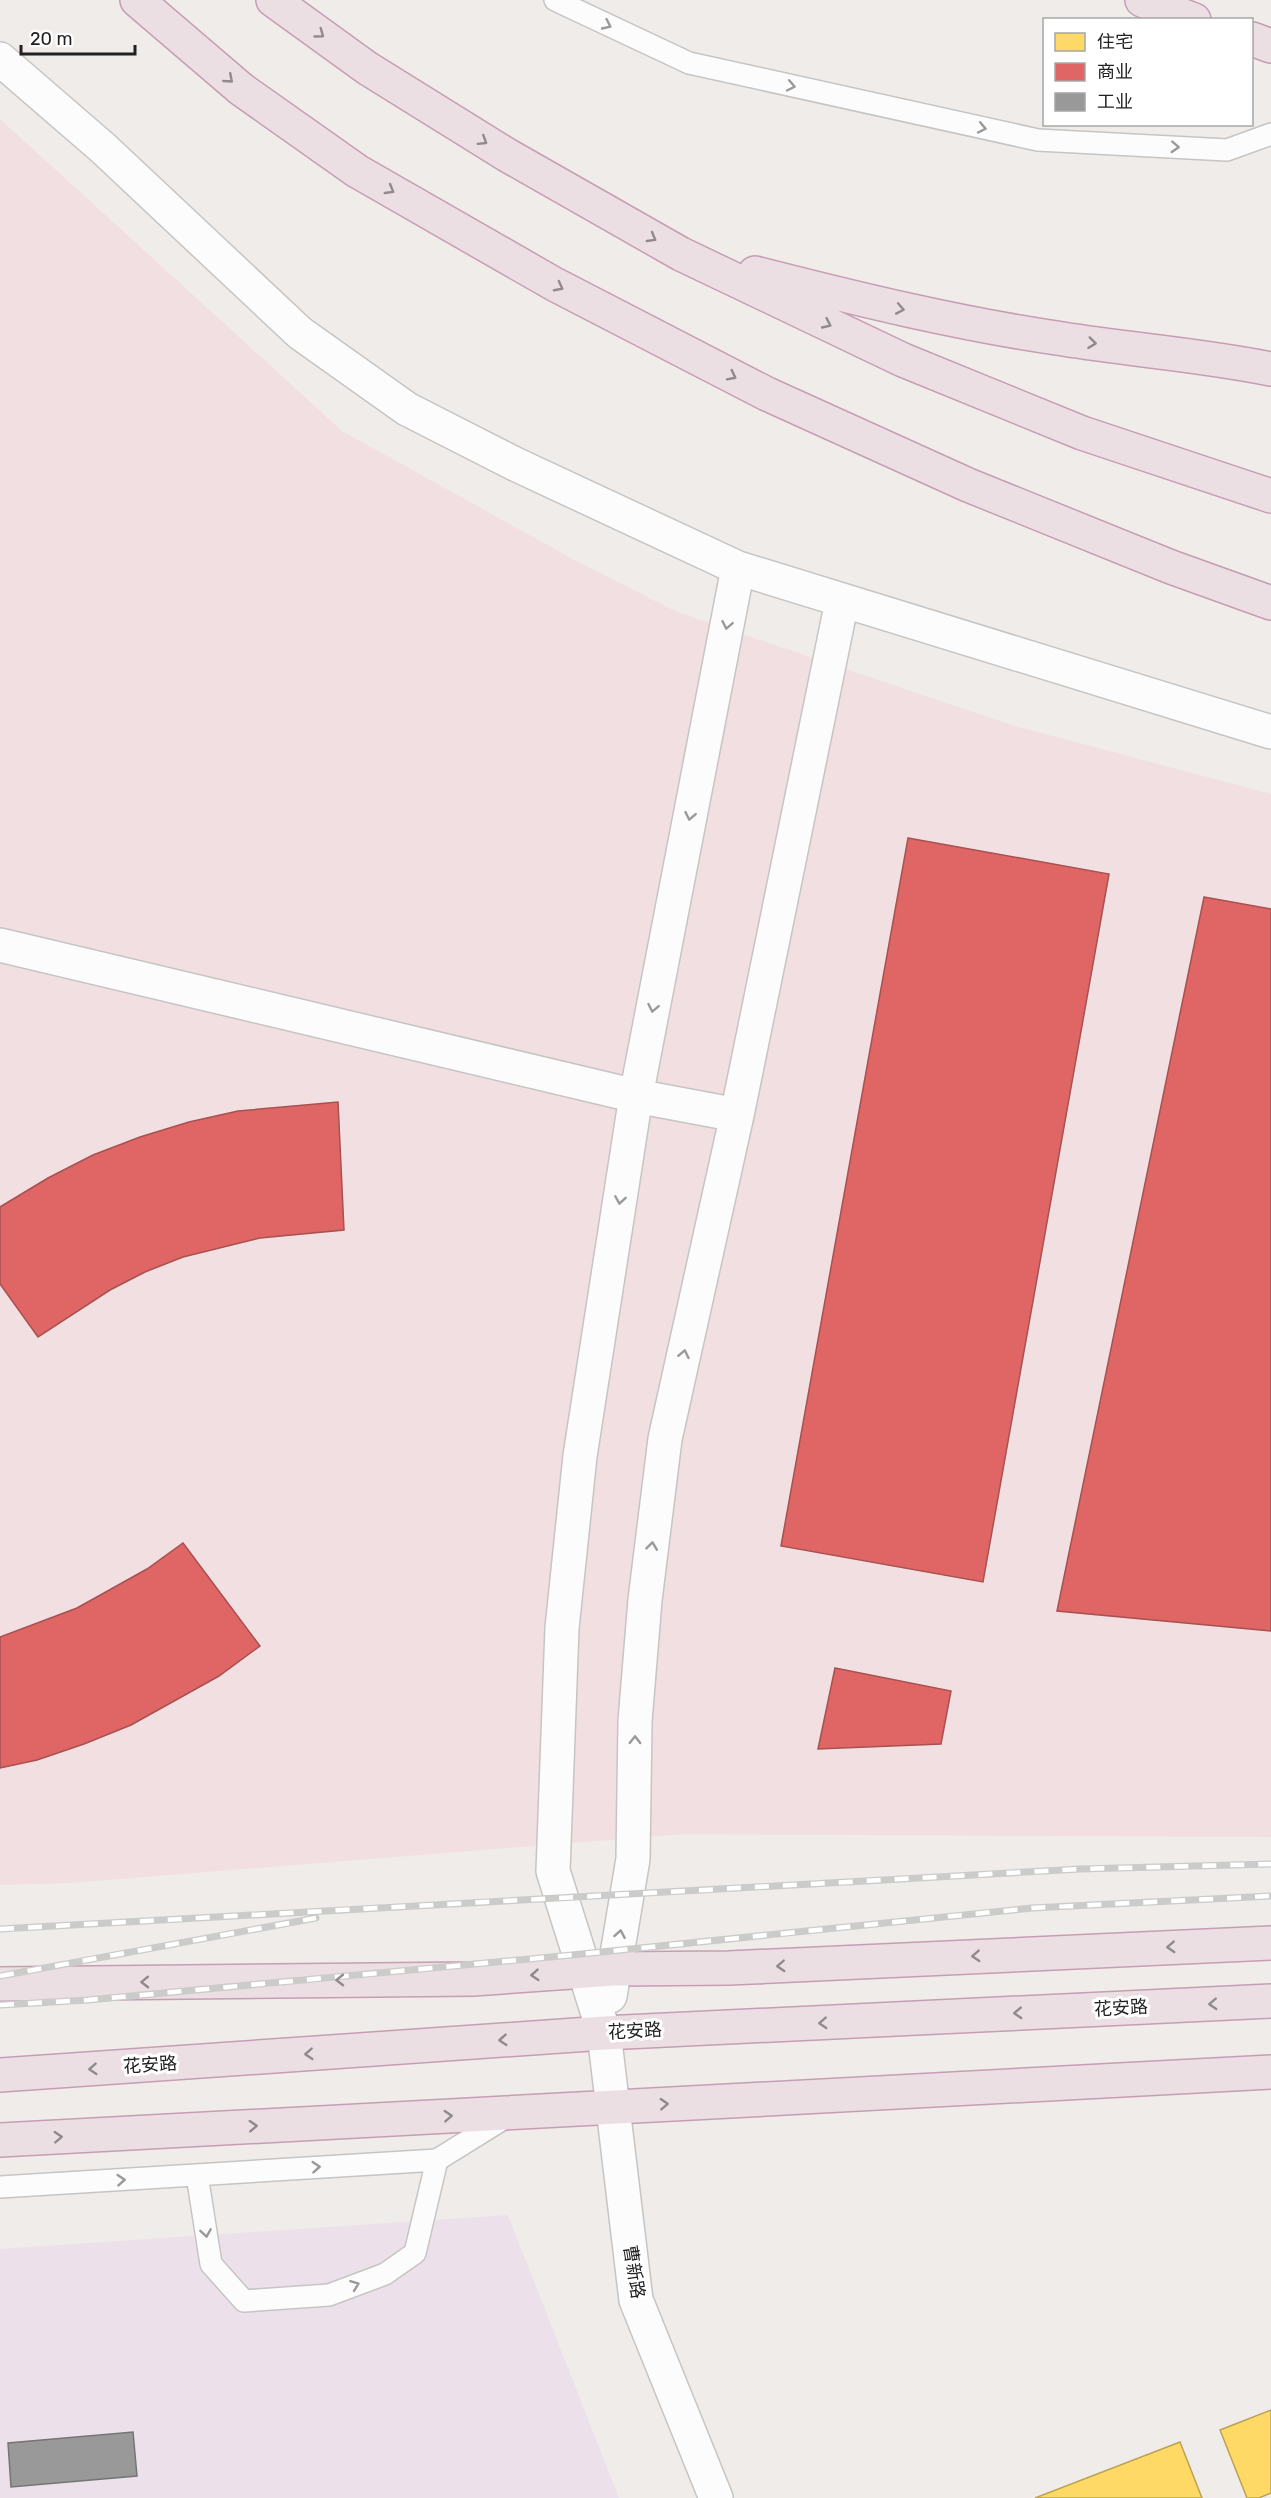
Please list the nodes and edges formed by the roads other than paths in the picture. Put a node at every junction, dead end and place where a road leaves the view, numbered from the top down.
1 (137, 0) edge
2 (273, 0) edge
3 (555, 0) edge
4 (1142, 0) edge
5 (1189, 18) edge
6 (1253, 40) edge
7 (1271, 46) edge
8 (0, 59) edge
9 (1271, 134) edge
10 (681, 254) junction
11 (1271, 369) edge
12 (1271, 496) edge
13 (738, 568) junction
14 (842, 601) junction
15 (1271, 603) edge
16 (1271, 732) edge
17 (0, 945) edge
18 (636, 1096) junction
19 (736, 1115) junction
20 (1271, 1942) edge
21 (599, 1970) junction
22 (0, 1984) edge
23 (1271, 2001) edge
24 (604, 2033) junction
25 (1271, 2072) edge
26 (0, 2075) edge
27 (612, 2107) junction
28 (515, 2112) junction
29 (0, 2140) edge
30 (437, 2160) junction
31 (197, 2175) junction
32 (0, 2187) edge
33 (716, 2498) edge

1 -> 15 highway
2 -> 10 highway
3 -> 9 lane
4 - 5 highway
6 - 7 highway
8 - 13 street
10 -> 11 highway
10 -> 12 highway
13 - 14 street
13 -> 18 street
14 - 16 street
14 - 19 street, 曹新路
17 - 18 street
18 - 19 street
18 -> 21 street
21 -> 19 street, 曹新路
20 -> 21 highway
21 -> 22 highway
21 - 24 street, 曹新路
23 -> 24 highway, 花安路
24 -> 26 highway, 花安路
24 - 27 street, 曹新路
27 -> 25 highway
27 - 28 highway
27 - 33 street, 曹新路
29 -> 28 highway
28 - 30 lane
31 -> 30 lane
31 -> 30 lane
32 -> 31 lane

